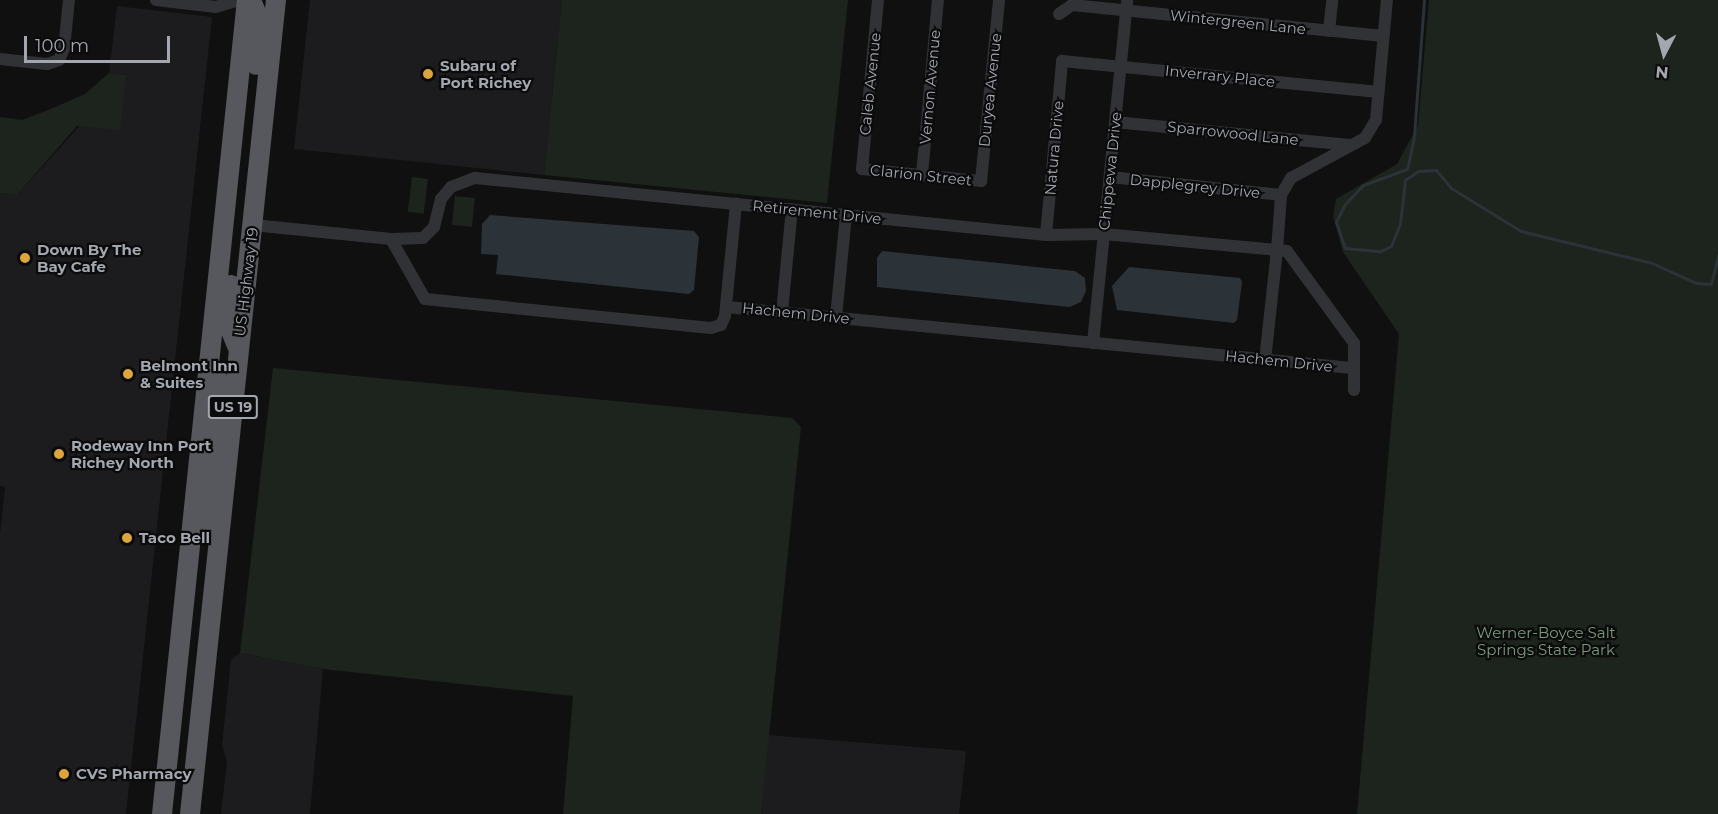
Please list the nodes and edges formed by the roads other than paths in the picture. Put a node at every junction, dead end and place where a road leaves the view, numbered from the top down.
1 (69, 0) edge
2 (156, 0) edge
3 (239, 0) edge
4 (249, 0) edge
5 (276, 0) edge
6 (878, 0) edge
7 (938, 0) edge
8 (999, 0) edge
9 (1332, 0) edge
10 (1387, 0) edge
11 (1073, 3) edge
12 (1127, 5) edge
13 (1059, 14) dead end
14 (1329, 31) junction
15 (1383, 36) junction
16 (0, 59) edge
17 (1062, 61) joint
18 (1121, 66) junction
19 (1378, 92) junction
20 (1115, 122) junction
21 (1350, 145) junction
22 (862, 169) joint
23 (922, 175) junction
24 (1110, 177) junction
25 (981, 181) joint
26 (228, 182) junction
27 (257, 183) junction
28 (1281, 195) junction
29 (736, 204) junction
30 (792, 209) junction
31 (846, 215) junction
32 (253, 225) junction
33 (1104, 234) junction
34 (1046, 235) junction
35 (391, 239) junction
36 (1277, 250) junction
37 (727, 307) junction
38 (782, 312) junction
39 (836, 317) junction
40 (1093, 343) junction
41 (238, 351) junction
42 (1265, 360) junction
43 (209, 363) junction
44 (1352, 368) junction
45 (1354, 390) dead end
46 (218, 544) junction
47 (165, 780) junction
48 (152, 814) edge
49 (162, 814) edge
50 (190, 814) edge

1 - 16 street
2 - 3 street
4 - 26 highway, US Highway 19 / US 19
4 - 27 highway
5 - 27 highway, US Highway 19 / US 19
6 - 22 street, Caleb Avenue
7 - 23 street, Vernon Avenue
8 - 25 street, Duryea Avenue
9 - 14 street
10 - 15 street
11 - 12 street, Wintergreen Lane
11 - 13 street, Wintergreen Lane
12 - 14 street, Wintergreen Lane
12 - 18 street, Chippewa Drive
14 - 15 street, Wintergreen Lane
15 - 19 street
17 - 18 street, Inverrary Place
17 - 34 street, Natura Drive
18 - 19 street, Inverrary Place
18 - 20 street, Chippewa Drive
19 - 21 street
20 - 21 street, Sparrowood Lane
20 - 24 street, Chippewa Drive
21 - 28 street
22 - 23 street, Clarion Street
23 - 25 street, Clarion Street
24 - 28 street, Dapplegrey Drive
24 - 33 street, Chippewa Drive
26 - 41 highway
26 - 43 highway, US Highway 19 / US 19
27 - 32 highway, US Highway 19 / US 19
28 - 36 street
29 - 30 street, Retirement Drive
29 - 35 street, Retirement Drive
29 - 37 street
30 - 31 street, Retirement Drive
30 - 38 street
31 - 34 street, Retirement Drive
31 - 39 street
32 - 35 street
32 - 41 highway, US Highway 19 / US 19
33 - 34 street, Retirement Drive
33 - 36 street, Retirement Drive
33 - 40 street, Chippewa Drive
35 - 37 street, Hachem Drive
36 - 42 street
36 - 44 street
37 - 38 street, Hachem Drive
38 - 39 street, Hachem Drive
39 - 40 street, Hachem Drive
40 - 42 street, Hachem Drive
41 - 46 highway, US Highway 19 / US 19
42 - 44 street, Hachem Drive
43 - 46 highway
43 - 47 highway, US Highway 19 / US 19
44 - 45 street
46 - 50 highway, US Highway 19 / US 19
47 - 48 highway
47 - 49 highway, US Highway 19 / US 19

